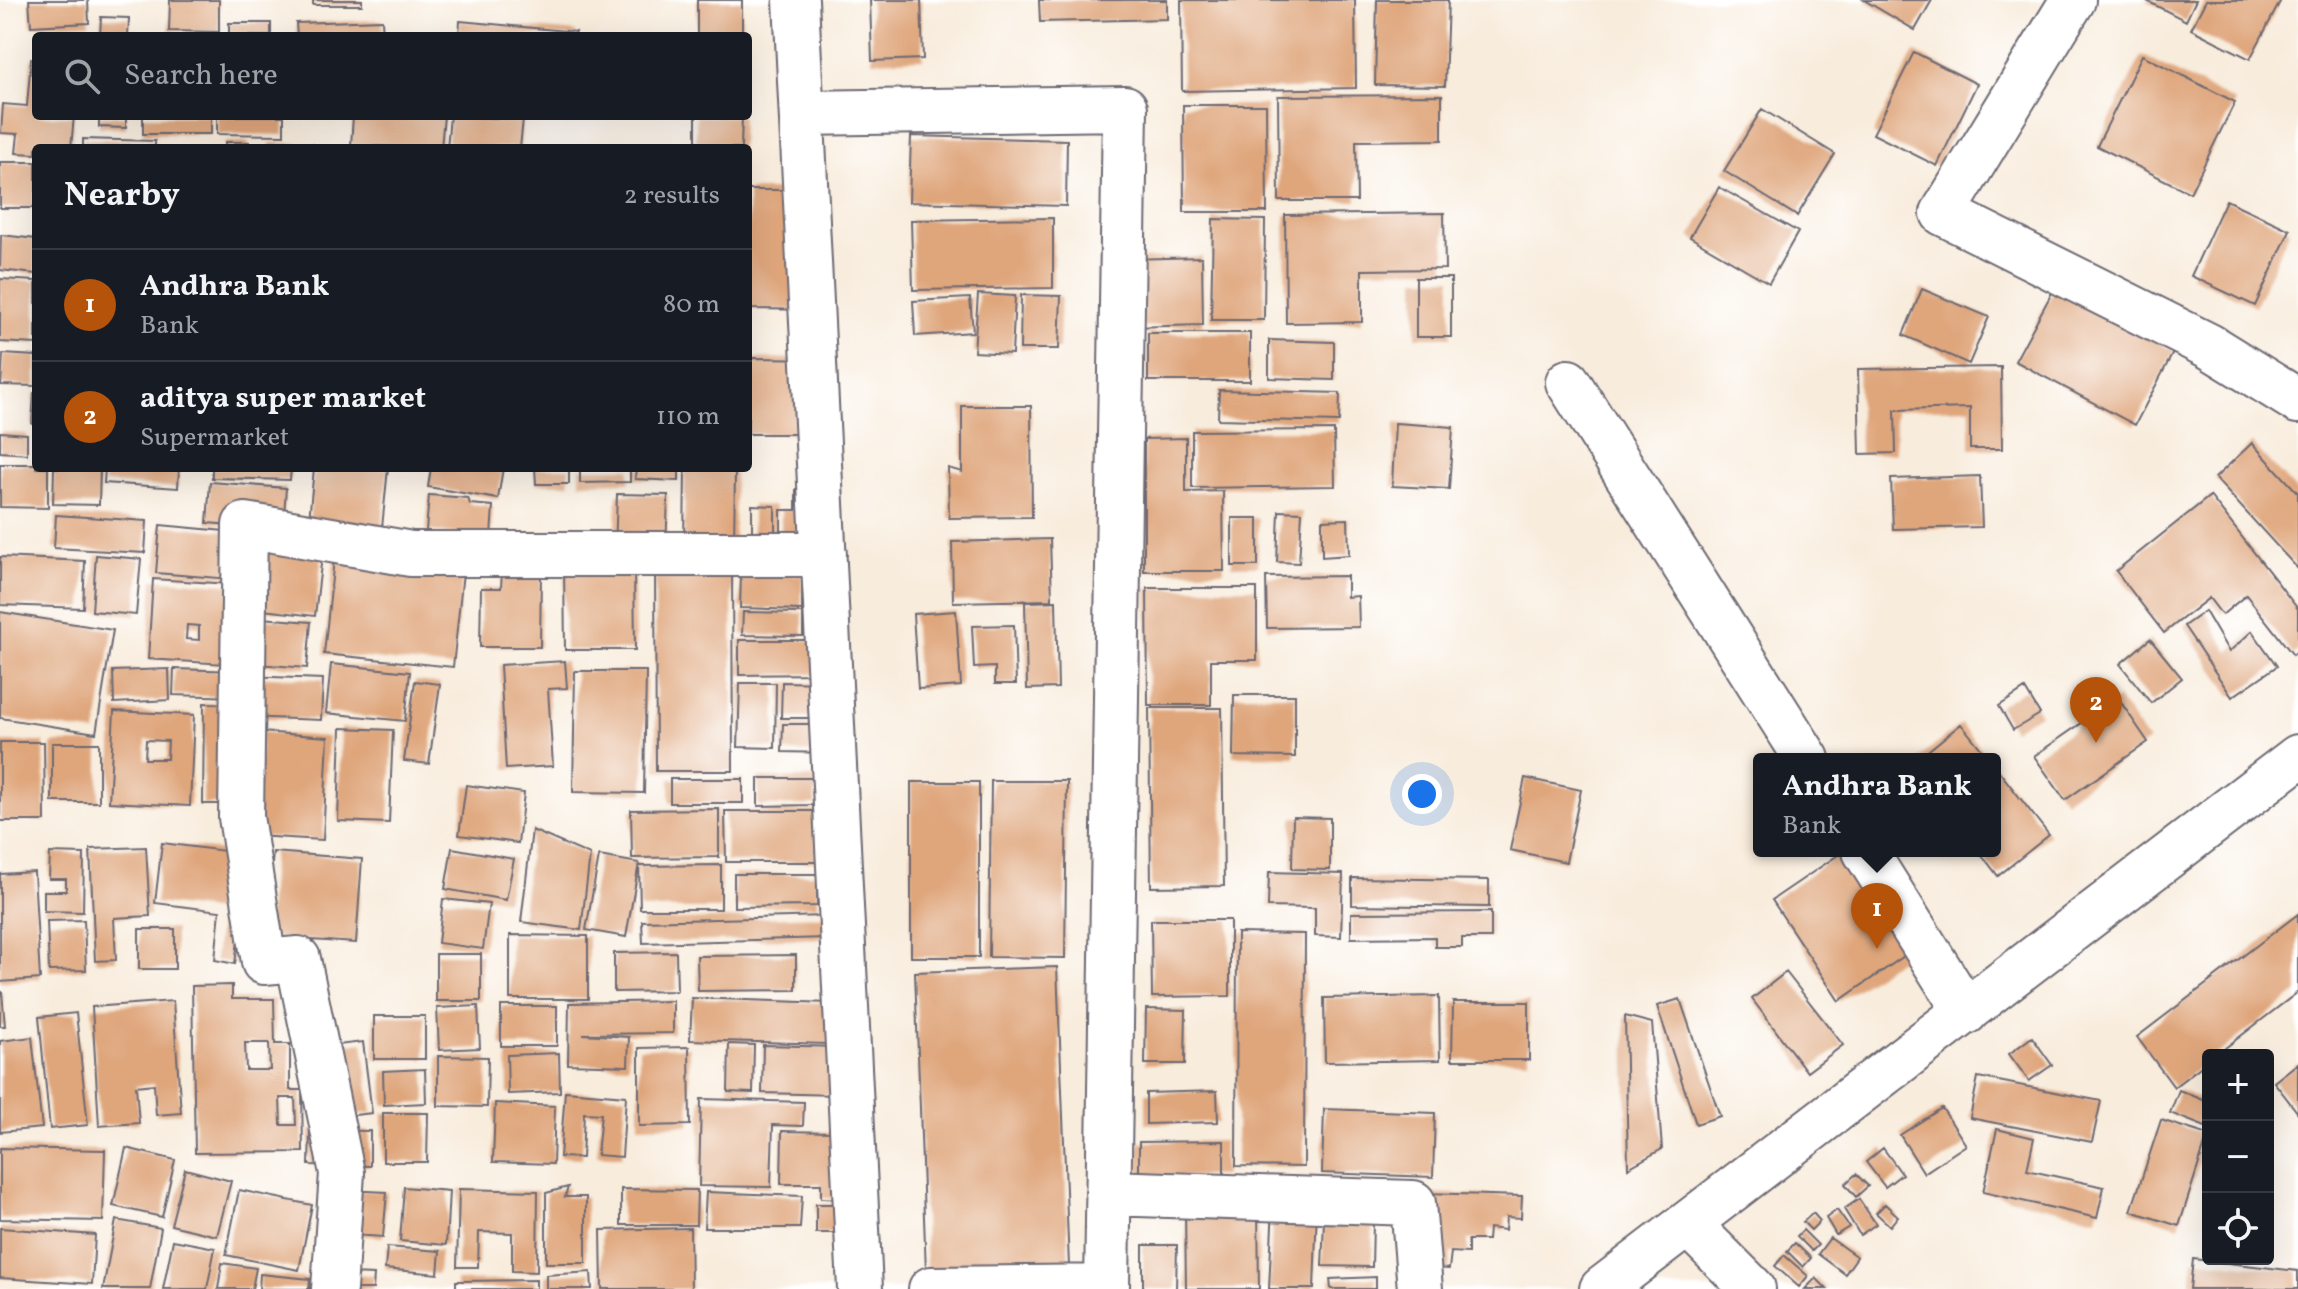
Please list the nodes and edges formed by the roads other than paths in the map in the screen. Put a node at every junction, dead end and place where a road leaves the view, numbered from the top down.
1 (796, 0) edge
2 (2073, 0) edge
3 (802, 113) junction
4 (1568, 382) dead end
5 (2298, 401) edge
6 (824, 554) junction
7 (1803, 753) edge
8 (2298, 757) edge
9 (1869, 857) edge
10 (1966, 1012) junction
11 (1108, 1193) junction
12 (1688, 1224) junction
13 (334, 1289) edge
14 (860, 1289) edge
15 (931, 1289) edge
16 (1420, 1289) edge
17 (1602, 1289) edge
18 (1753, 1289) edge

1 - 3 main road
2 - 5 main road
3 - 6 main road
3 - 11 main road
4 - 7 main road
6 - 13 main road
6 - 14 main road
8 - 10 main road
9 - 10 main road
10 - 12 main road
11 - 15 main road
11 - 16 main road
12 - 17 main road
12 - 18 main road

